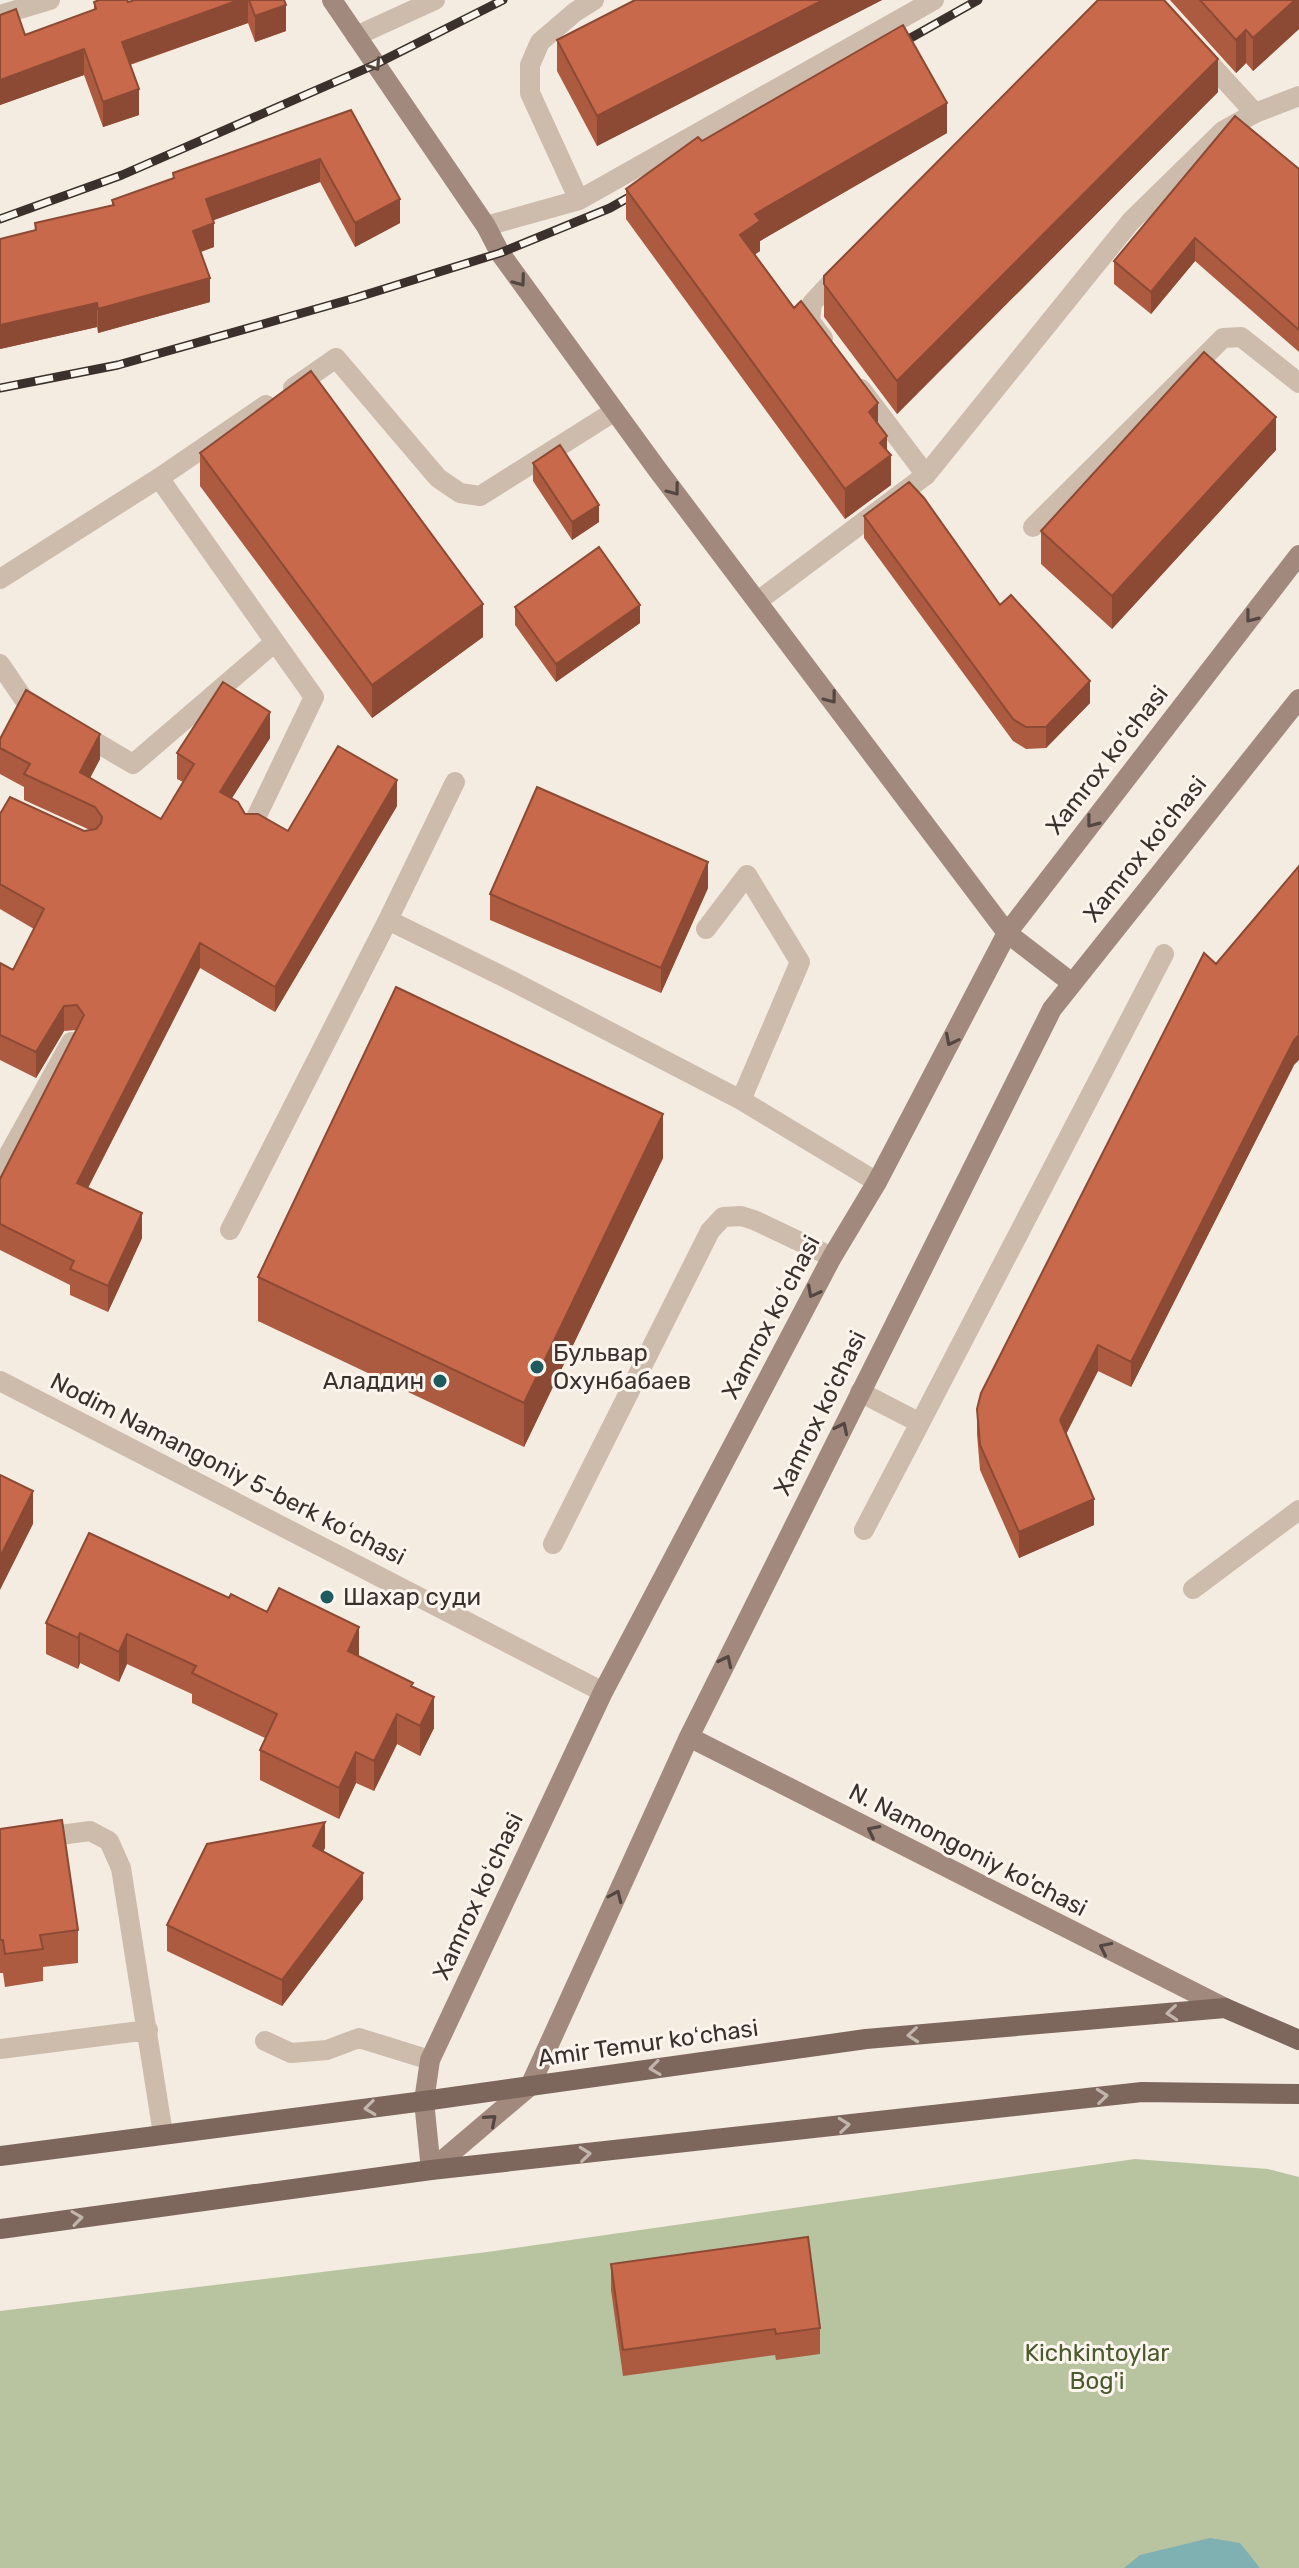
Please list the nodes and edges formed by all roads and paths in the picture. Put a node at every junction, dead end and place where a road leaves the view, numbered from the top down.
1 (50, 0) edge
2 (332, 0) edge
3 (435, 0) edge
4 (594, 0) edge
5 (934, 0) edge
6 (0, 15) edge
7 (1183, 34) edge
8 (356, 36) junction
9 (1299, 96) edge
10 (1255, 113) junction
11 (579, 200) junction
12 (486, 226) junction
13 (855, 258) edge
14 (1299, 383) edge
15 (615, 411) junction
16 (926, 475) junction
17 (159, 478) junction
18 (1033, 527) dead end
19 (1299, 555) edge
20 (0, 579) edge
21 (758, 601) junction
22 (275, 642) junction
23 (0, 664) edge
24 (1299, 699) edge
25 (455, 782) dead end
26 (251, 828) edge
27 (388, 920) junction
28 (706, 929) dead end
29 (1007, 933) junction
30 (1164, 954) dead end
31 (1072, 983) junction
32 (71, 1042) edge
33 (741, 1100) junction
34 (0, 1170) edge
35 (877, 1182) junction
36 (230, 1230) dead end
37 (832, 1257) junction
38 (0, 1381) edge
39 (860, 1392) junction
40 (920, 1423) junction
41 (1299, 1510) edge
42 (864, 1530) dead end
43 (553, 1544) dead end
44 (1193, 1589) dead end
45 (603, 1692) junction
46 (689, 1737) junction
47 (0, 1843) edge
48 (1225, 2008) junction
49 (148, 2030) junction
50 (1299, 2040) edge
51 (265, 2041) dead end
52 (0, 2049) edge
53 (430, 2060) junction
54 (530, 2086) junction
55 (1299, 2094) edge
56 (424, 2101) junction
57 (163, 2134) junction
58 (0, 2156) edge
59 (431, 2170) junction
60 (0, 2229) edge

1 - 6 street
2 - 8 main road
3 - 8 street
4 - 11 street
5 - 11 street
7 - 10 street
8 -> 12 main road
9 - 10 street
10 - 16 street
11 - 12 street
12 -> 15 main road
13 - 16 street
14 - 18 street
15 - 17 street
15 -> 21 main road
16 - 21 street
17 - 20 street
17 - 22 street
19 -> 29 main road, Xamrox koʻchasi
21 -> 29 main road
22 - 23 street
22 - 26 street
24 - 31 main road, Xamrox ko'chasi
25 - 27 street
27 - 33 street
27 - 36 street
28 - 33 street
29 - 31 main road
29 -> 35 main road, Xamrox koʻchasi
30 - 40 street
31 - 39 main road, Xamrox ko'chasi
32 - 34 street
33 - 35 street
35 - 37 main road, Xamrox koʻchasi
37 - 43 street
37 -> 45 main road, Xamrox koʻchasi
38 - 45 street, Nodim Namangoniy 5-berk koʻchasi
39 - 40 street
46 -> 39 main road, Xamrox ko'chasi
40 - 42 street
41 - 44 street
45 - 53 main road, Xamrox koʻchasi
48 -> 46 main road, N. Namongoniy ko'chasi
54 -> 46 main road, Xamrox ko'chasi
47 - 49 street
48 - 50 main road, Amir Temur koʻchasi
48 -> 54 main road, Amir Temur koʻchasi
49 - 52 street
49 - 57 street
51 - 53 street
53 - 56 main road, Xamrox koʻchasi
54 - 56 main road, Amir Temur koʻchasi
59 -> 54 main road, Xamrox ko'chasi
59 -> 55 main road
56 -> 57 main road, Amir Temur koʻchasi
56 - 59 main road, Xamrox koʻchasi
57 - 58 main road, Amir Temur koʻchasi
60 -> 59 main road

